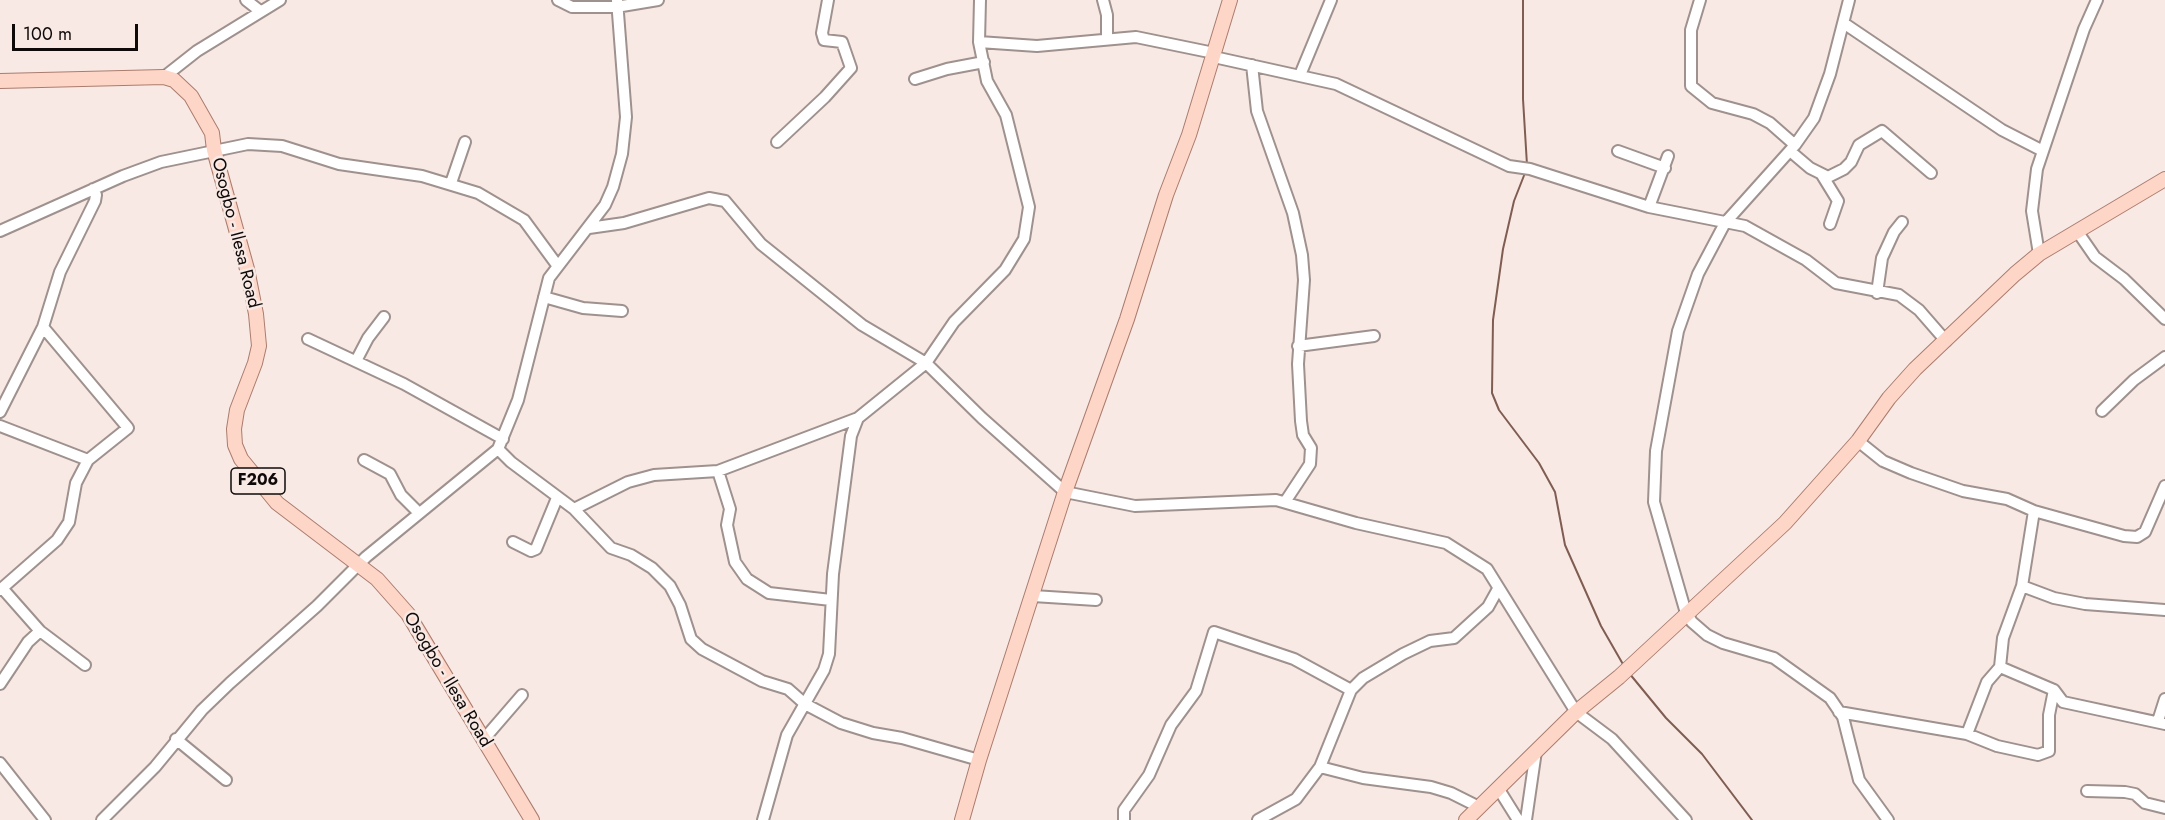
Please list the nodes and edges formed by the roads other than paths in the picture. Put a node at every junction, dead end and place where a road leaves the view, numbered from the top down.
1 (246, 0) edge
2 (280, 0) edge
3 (558, 0) edge
4 (658, 0) edge
5 (828, 0) edge
6 (980, 0) edge
7 (1103, 0) edge
8 (1230, 0) edge
9 (1331, 0) edge
10 (1700, 0) edge
11 (1849, 0) edge
12 (2097, 0) edge
13 (616, 4) edge
14 (261, 11) junction
15 (1845, 24) junction
16 (1107, 39) junction
17 (980, 42) junction
18 (1214, 55) junction
19 (984, 62) junction
20 (1252, 65) junction
21 (1300, 75) junction
22 (164, 77) junction
23 (915, 79) dead end
24 (0, 81) edge
25 (465, 142) dead end
26 (777, 142) dead end
27 (1793, 148) junction
28 (214, 150) junction
29 (2043, 150) junction
30 (1618, 151) dead end
31 (1931, 173) dead end
32 (1822, 175) junction
33 (2165, 179) edge
34 (451, 183) junction
35 (93, 189) junction
36 (1649, 207) junction
37 (1902, 222) dead end
38 (1725, 223) junction
39 (1830, 224) dead end
40 (589, 228) junction
41 (0, 231) edge
42 (2077, 231) junction
43 (2039, 254) junction
44 (557, 265) junction
45 (1877, 293) junction
46 (544, 297) junction
47 (622, 311) dead end
48 (384, 317) dead end
49 (2165, 319) edge
50 (43, 327) junction
51 (1374, 336) dead end
52 (308, 339) dead end
53 (1946, 340) junction
54 (1298, 346) junction
55 (2165, 357) edge
56 (356, 361) junction
57 (926, 363) junction
58 (2102, 411) dead end
59 (0, 412) edge
60 (858, 418) junction
61 (0, 426) edge
62 (1858, 441) junction
63 (500, 444) junction
64 (88, 460) junction
65 (364, 460) dead end
66 (718, 471) junction
67 (2165, 486) edge
68 (1065, 492) junction
69 (558, 498) junction
70 (1285, 502) junction
71 (574, 509) junction
72 (2034, 511) junction
73 (418, 513) junction
74 (513, 542) dead end
75 (359, 565) junction
76 (2022, 586) junction
77 (1, 589) edge
78 (1498, 589) junction
79 (1032, 596) junction
80 (831, 600) junction
81 (1096, 600) dead end
82 (2165, 610) edge
83 (1686, 613) junction
84 (40, 630) junction
85 (85, 665) dead end
86 (2000, 667) junction
87 (0, 684) edge
88 (1351, 690) junction
89 (2054, 690) junction
90 (522, 695) dead end
91 (2165, 699) edge
92 (805, 704) junction
93 (1576, 712) junction
94 (1839, 712) junction
95 (2162, 722) edge
96 (1967, 734) junction
97 (176, 739) junction
98 (484, 739) junction
99 (1536, 751) junction
100 (979, 760) junction
101 (0, 763) edge
102 (1320, 767) junction
103 (226, 780) dead end
104 (1498, 788) junction
105 (2087, 791) dead end
106 (1479, 807) junction
107 (2165, 808) edge
108 (45, 820) edge
109 (102, 820) edge
110 (532, 820) edge
111 (763, 820) edge
112 (962, 820) edge
113 (1124, 820) edge
114 (1258, 820) edge
115 (1466, 820) edge
116 (1518, 820) edge
117 (1526, 820) edge
118 (1686, 820) edge
119 (1888, 820) edge

1 - 14 street
2 - 14 street
3 - 13 street
4 - 13 street
5 - 26 street
6 - 17 street
7 - 16 street
8 - 18 main road
9 - 21 street
10 - 27 street
11 - 15 street
12 - 29 street
13 - 40 street
14 - 22 street
15 - 27 street
15 - 29 street
16 - 17 street
16 - 18 street
17 - 19 street
18 - 20 street
18 - 68 main road
19 - 23 street
19 - 57 street
20 - 21 street
20 - 54 street
21 - 36 street
22 - 24 main road
22 - 28 main road, Osogbo - Ilesa Road / F206
25 - 34 street
27 - 32 street
27 - 38 street
28 - 34 street
28 - 35 street
28 - 75 main road, Osogbo - Ilesa Road / F206
29 - 43 street
30 - 36 street
31 - 32 street
32 - 39 street
33 - 42 main road
34 - 44 street
35 - 41 street
35 - 50 street
36 - 38 street
37 - 45 street
38 - 45 street
38 - 83 street
40 - 44 street
40 - 57 street
42 - 43 main road
42 - 49 street
43 - 53 main road
44 - 46 street
45 - 53 street
46 - 47 street
46 - 63 street
48 - 56 street
50 - 59 street
50 - 64 street
51 - 54 street
52 - 56 street
53 - 62 main road
54 - 70 street
55 - 58 street
56 - 63 street
57 - 60 street
57 - 68 street
60 - 66 street
60 - 80 street
61 - 64 street
62 - 72 street
62 - 83 main road
63 - 69 street
63 - 73 street
64 - 77 street
65 - 73 street
66 - 71 street
66 - 80 street
67 - 72 street
68 - 70 street
68 - 79 main road
69 - 71 street
69 - 74 street
70 - 78 street
71 - 92 street
72 - 76 street
73 - 75 street
75 - 97 street
75 - 98 main road, Osogbo - Ilesa Road / F206
76 - 82 street
76 - 86 street
77 - 84 street
78 - 88 street
78 - 93 street
79 - 81 street
79 - 100 main road
80 - 92 street
83 - 93 main road
83 - 94 street
84 - 85 street
84 - 87 street
86 - 89 street
86 - 96 street
88 - 102 street
88 - 113 street
89 - 95 street
89 - 96 street
90 - 98 street
91 - 95 street
92 - 100 street
92 - 111 street
93 - 99 main road
93 - 118 street
94 - 96 street
94 - 119 street
97 - 103 street
97 - 109 street
98 - 110 main road, Osogbo - Ilesa Road / F206
99 - 104 main road
99 - 117 street
100 - 112 main road
101 - 108 street
102 - 106 street
102 - 114 street
104 - 106 main road
104 - 116 street
105 - 107 street
106 - 115 main road

